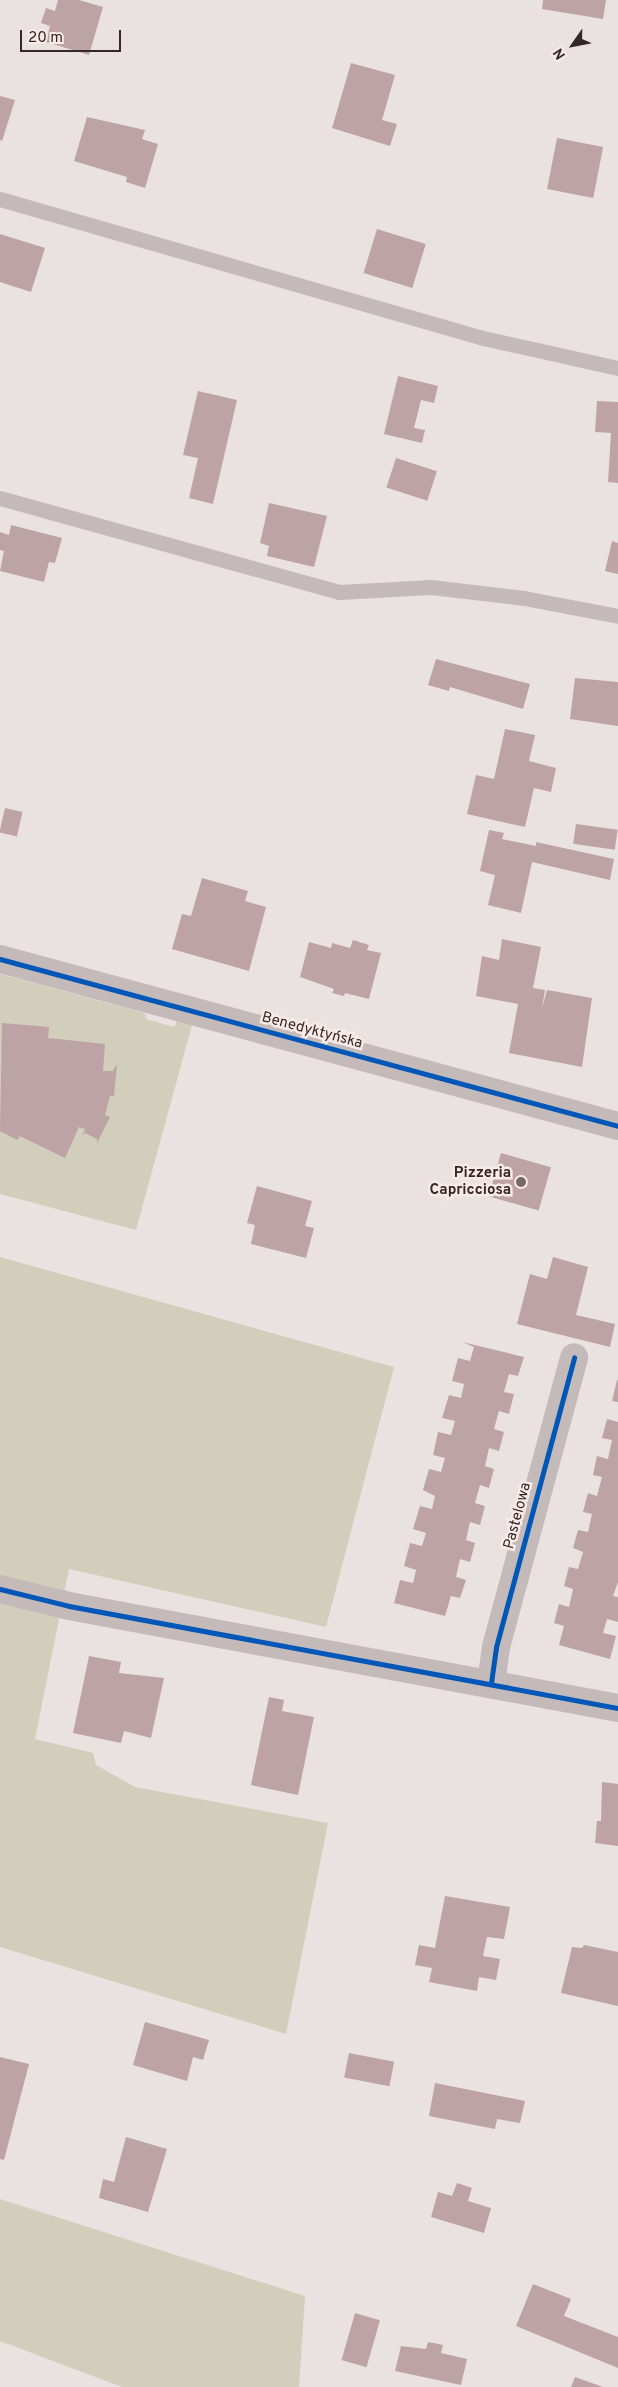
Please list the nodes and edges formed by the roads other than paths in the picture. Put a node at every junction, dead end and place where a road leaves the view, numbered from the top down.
1 (0, 199) edge
2 (618, 368) edge
3 (0, 498) edge
4 (618, 616) edge
5 (0, 960) edge
6 (618, 1126) edge
7 (574, 1357) dead end
8 (0, 1589) edge
9 (491, 1682) junction
10 (618, 1708) edge

1 - 2 lane
3 - 4 lane
5 - 6 street, Benedyktyńska
7 - 9 street, Pastelowa
8 - 9 street
9 - 10 street

